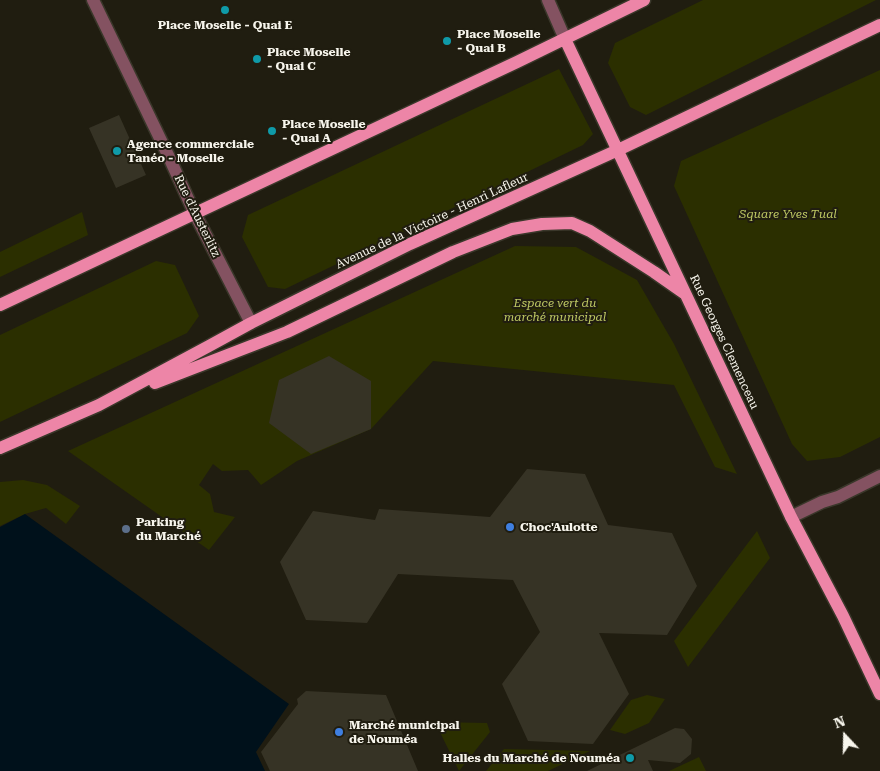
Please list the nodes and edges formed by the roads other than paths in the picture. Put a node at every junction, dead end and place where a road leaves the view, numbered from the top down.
1 (93, 0) edge
2 (548, 0) edge
3 (644, 0) edge
4 (880, 25) edge
5 (566, 39) junction
6 (618, 150) junction
7 (195, 214) junction
8 (686, 295) junction
9 (0, 305) edge
10 (250, 323) junction
11 (99, 405) junction
12 (0, 448) edge
13 (880, 476) edge
14 (791, 517) junction
15 (880, 694) edge

1 - 7 street, Rue d'Austerlitz
2 - 5 street, Rue Georges Clemenceau
3 - 5 main road
4 - 6 main road, Avenue de la Victoire - Henri Lafleur
5 - 6 main road, Rue Georges Clemenceau
5 - 7 main road
6 - 8 main road, Rue Georges Clemenceau
6 - 10 main road, Avenue de la Victoire - Henri Lafleur
7 - 9 main road
7 - 10 street, Rue d'Austerlitz
8 - 11 main road
8 - 14 main road, Rue Georges Clemenceau
10 - 11 main road, Avenue de la Victoire - Henri Lafleur
11 - 12 main road, Avenue de la Victoire - Henri Lafleur
13 - 14 street
14 - 15 main road, Rue Georges Clemenceau

